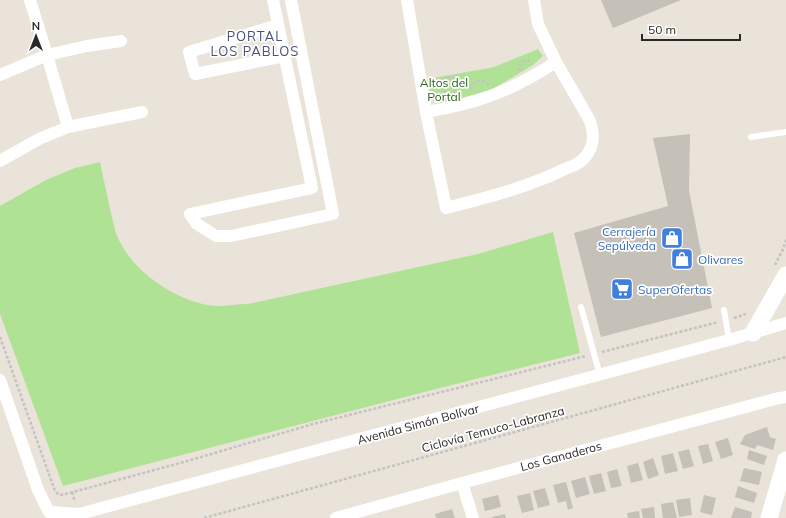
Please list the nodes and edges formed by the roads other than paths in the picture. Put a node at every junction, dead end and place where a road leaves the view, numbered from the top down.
1 (30, 0) edge
2 (274, 0) edge
3 (291, 0) edge
4 (408, 0) edge
5 (534, 0) edge
6 (278, 26) junction
7 (122, 41) dead end
8 (47, 55) junction
9 (284, 56) junction
10 (556, 62) junction
11 (0, 75) edge
12 (142, 112) dead end
13 (426, 112) junction
14 (68, 127) junction
15 (786, 132) edge
16 (751, 138) dead end
17 (0, 161) edge
18 (328, 185) junction
19 (312, 188) junction
20 (780, 271) edge
21 (582, 307) dead end
22 (724, 310) dead end
23 (786, 323) edge
24 (753, 333) junction
25 (729, 340) junction
26 (600, 374) junction
27 (0, 380) edge
28 (786, 397) edge
29 (786, 460) edge
30 (462, 483) junction
31 (336, 518) edge
32 (473, 518) edge
33 (769, 518) edge

1 - 8 street
2 - 6 street
3 - 18 street
4 - 13 street
5 - 10 street
6 - 9 street
6 - 9 street
7 - 8 street
8 - 11 street
8 - 14 street
9 - 19 street
10 - 13 street
10 - 13 street
12 - 14 street
14 - 17 street
15 - 16 lane
18 - 19 street
18 - 19 street
20 - 24 main road
21 - 26 lane
22 - 25 lane
23 - 24 street, Avenida Simón Bolívar
24 - 25 street, Avenida Simón Bolívar
25 - 26 street, Avenida Simón Bolívar
26 - 27 street, Avenida Simón Bolívar
28 - 30 street, Los Ganaderos
29 - 33 main road
30 - 31 street, Los Ganaderos
30 - 32 street

